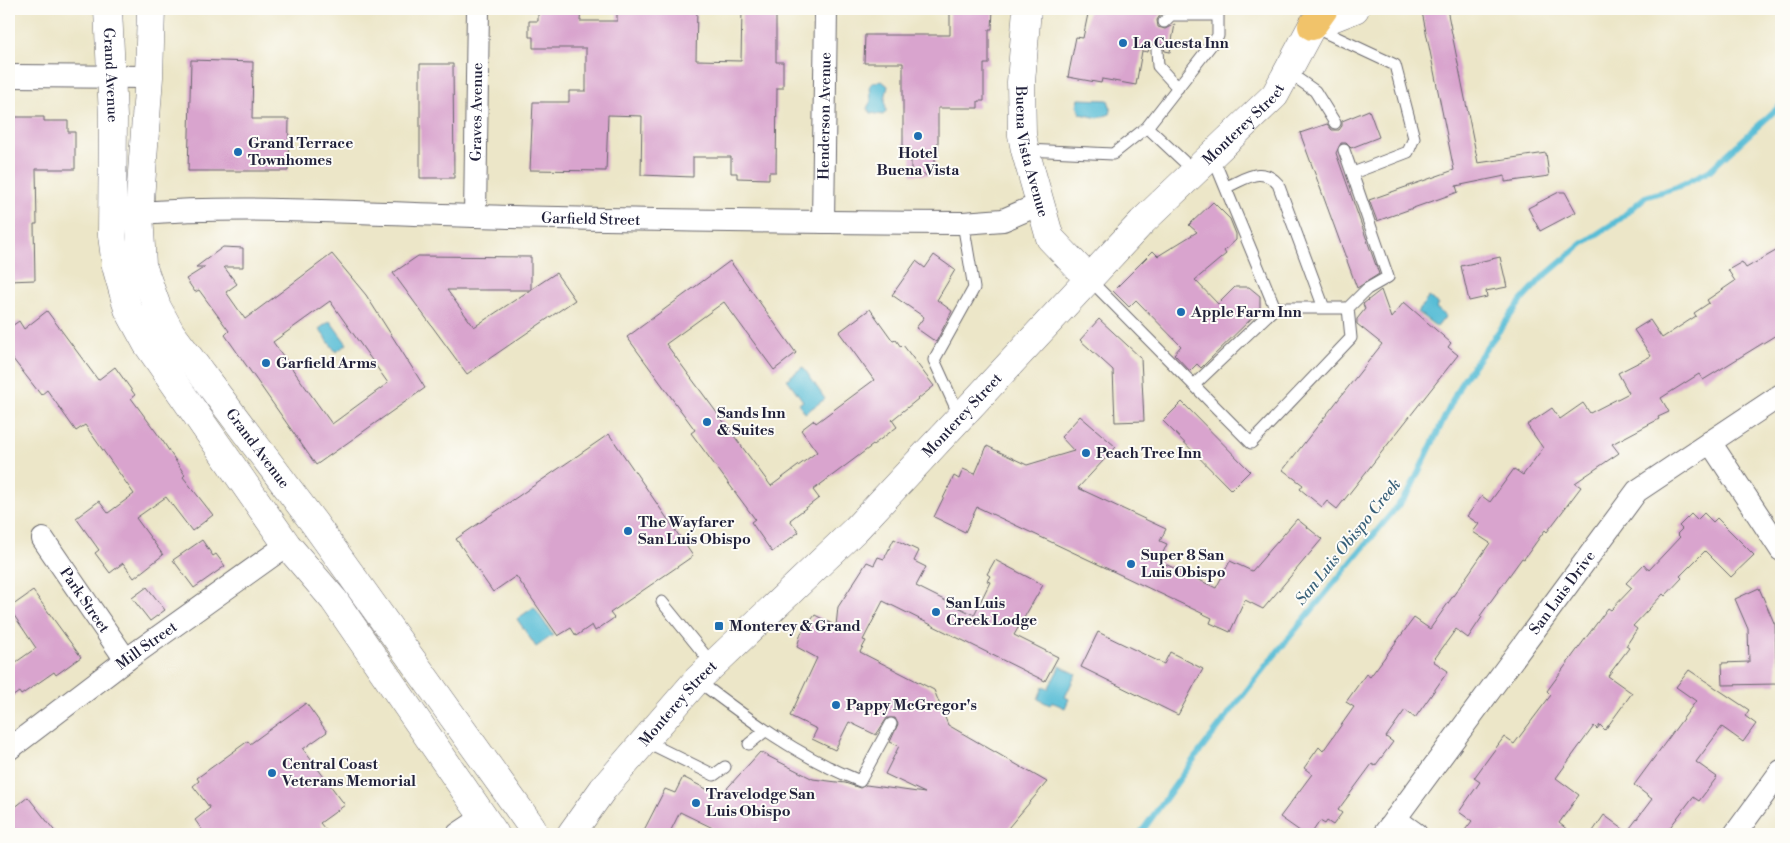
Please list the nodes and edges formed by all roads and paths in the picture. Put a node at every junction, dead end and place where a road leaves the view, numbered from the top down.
1 (108, 9) edge
2 (151, 9) edge
3 (478, 9) edge
4 (826, 9) edge
5 (1027, 9) edge
6 (1355, 9) edge
7 (1218, 12) edge
8 (1314, 14) edge
9 (1164, 22) dead end
10 (1156, 50) dead end
11 (1288, 72) junction
12 (9, 76) edge
13 (110, 76) junction
14 (149, 76) junction
15 (1178, 88) junction
16 (1335, 123) dead end
17 (1147, 127) junction
18 (1025, 150) junction
19 (1344, 150) dead end
20 (1204, 163) junction
21 (1352, 173) junction
22 (1226, 188) junction
23 (1040, 204) junction
24 (139, 213) junction
25 (475, 216) junction
26 (823, 222) junction
27 (963, 223) junction
28 (1088, 278) junction
29 (1275, 308) junction
30 (1324, 308) junction
31 (1348, 308) junction
32 (1194, 385) junction
33 (1781, 395) edge
34 (960, 417) junction
35 (1710, 442) junction
36 (314, 523) junction
37 (43, 539) dead end
38 (287, 545) junction
39 (1781, 550) edge
40 (662, 602) dead end
41 (126, 660) junction
42 (705, 672) junction
43 (891, 724) dead end
44 (765, 731) junction
45 (644, 740) junction
46 (749, 744) dead end
47 (9, 749) edge
48 (725, 767) dead end
49 (1781, 771) edge
50 (488, 826) edge
51 (1390, 827) edge
52 (458, 834) edge
53 (534, 834) edge
54 (572, 834) edge
55 (1416, 834) edge
56 (1735, 834) edge

1 - 13 street, Grand Avenue
2 - 14 street, Grand Avenue
3 - 25 street, Graves Avenue
4 - 26 street, Henderson Avenue
5 - 18 street, Buena Vista Avenue
6 - 8 street
7 - 9 lane
7 - 15 lane
8 - 11 street, Monterey Street
8 - 21 lane
10 - 15 lane
11 - 16 lane
11 - 20 street, Monterey Street
12 - 13 street
13 - 14 street
13 - 38 street, Grand Avenue
14 - 24 street, Grand Avenue
15 - 17 lane
17 - 18 lane
17 - 20 lane
18 - 23 street, Buena Vista Avenue
19 - 21 lane
20 - 22 lane
20 - 28 street, Monterey Street
21 - 31 lane
22 - 29 lane
22 - 30 lane
23 - 27 street, Garfield Street
23 - 28 street, Buena Vista Avenue
24 - 25 street, Garfield Street
24 - 36 street, Grand Avenue
25 - 26 street, Garfield Street
26 - 27 street, Garfield Street
27 - 34 lane
28 - 32 lane
28 - 34 street, Monterey Street
29 - 30 lane
29 - 32 lane
30 - 31 lane
31 - 32 lane
33 - 35 street, San Luis Drive
34 - 42 street, Monterey Street
35 - 39 street
35 - 51 street, San Luis Drive
36 - 38 street
36 - 53 street, Grand Avenue
37 - 41 street, Park Street
38 - 41 street, Mill Street
38 - 50 street, Grand Avenue
40 - 42 lane
41 - 47 street, Mill Street
42 - 44 lane
42 - 45 street, Monterey Street
43 - 44 lane
44 - 46 lane
45 - 48 lane
45 - 54 street, Monterey Street
49 - 56 street
50 - 52 street
51 - 55 street

